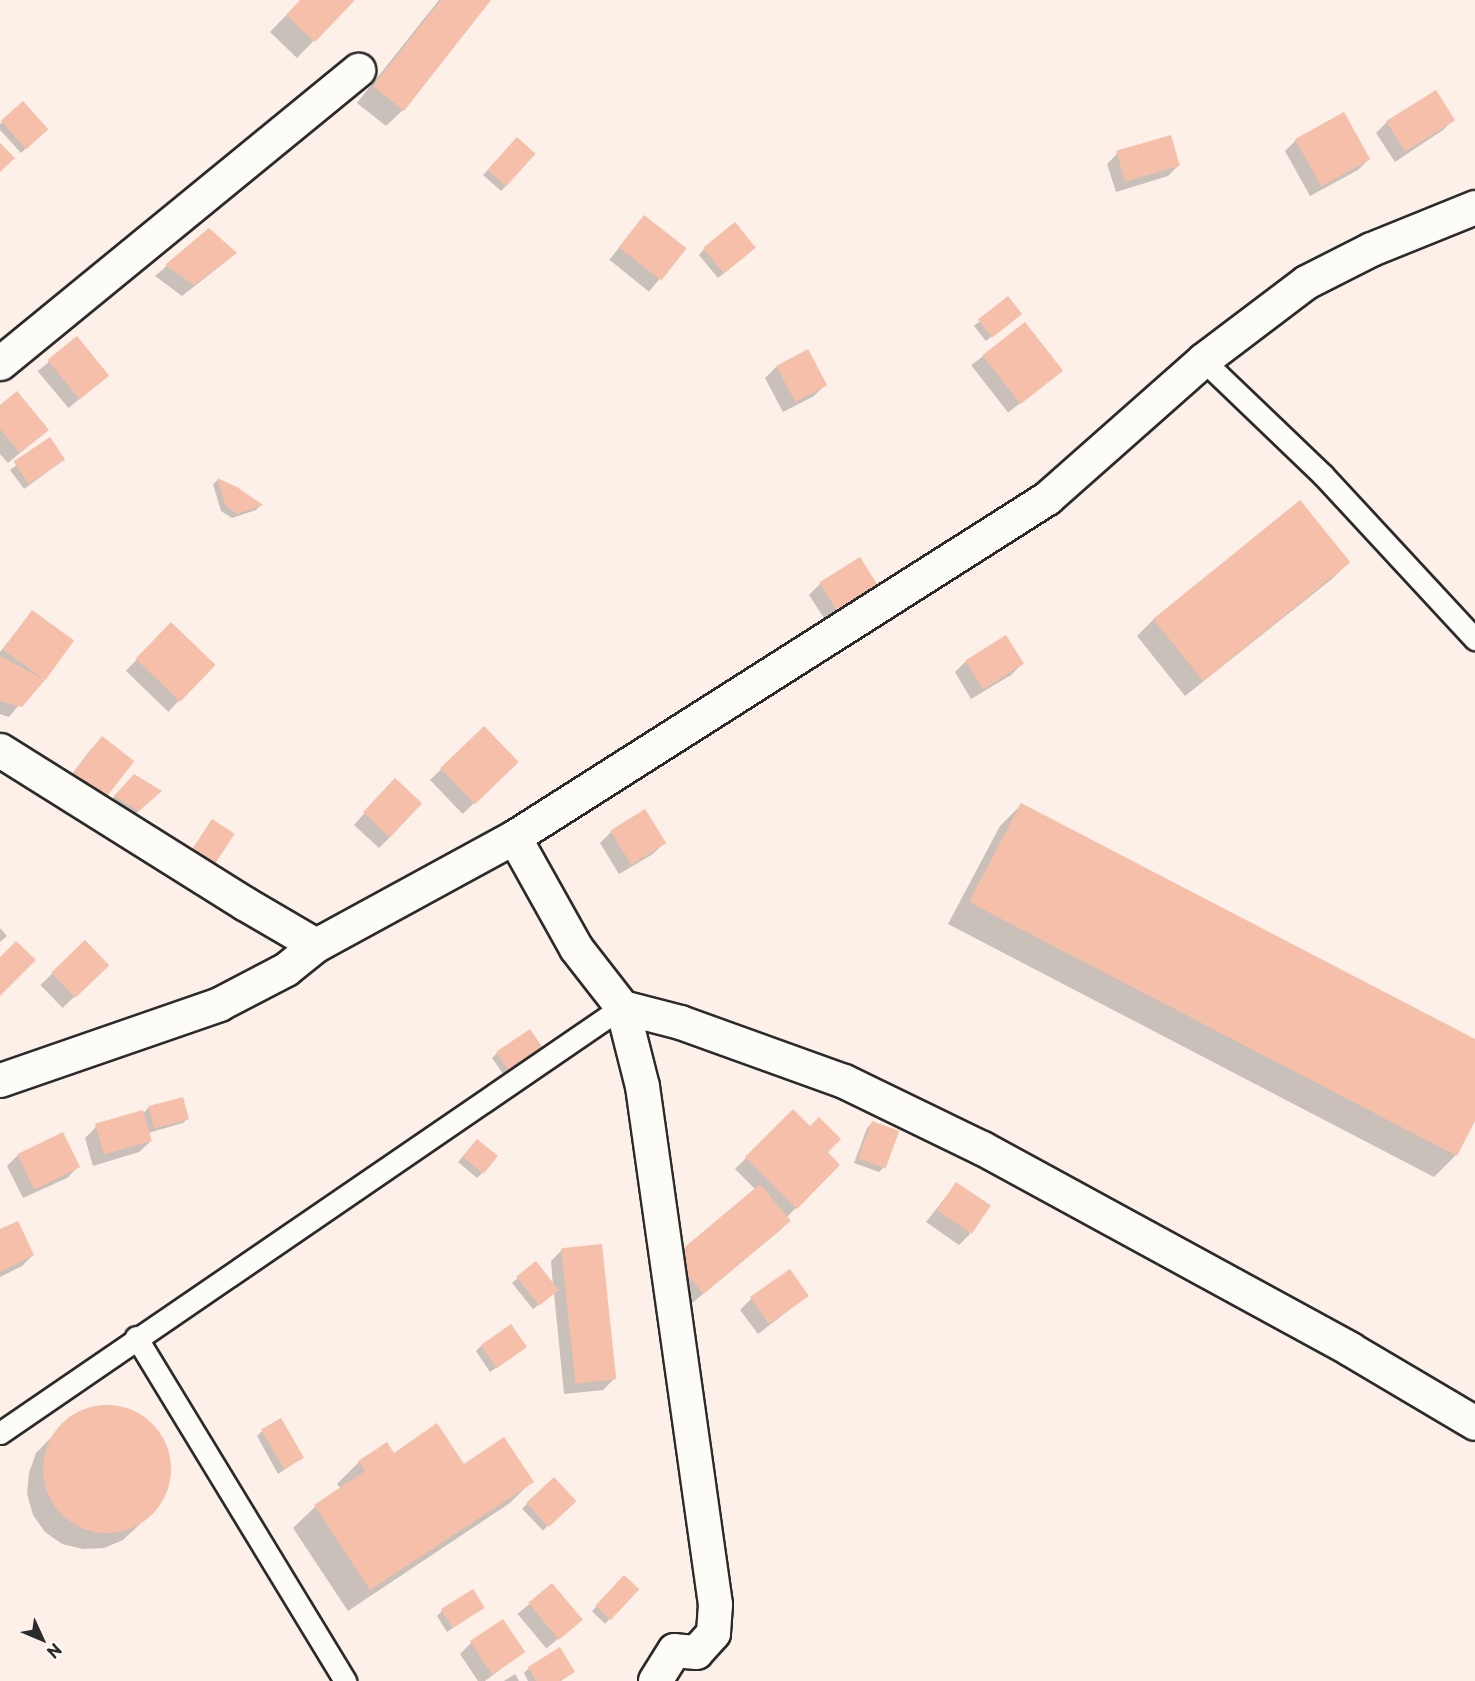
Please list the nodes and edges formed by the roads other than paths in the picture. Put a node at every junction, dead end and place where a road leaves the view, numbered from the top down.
1 (358, 70) dead end
2 (1475, 207) edge
3 (1203, 360) junction
4 (0, 363) edge
5 (1475, 639) edge
6 (0, 750) edge
7 (513, 837) junction
8 (316, 945) junction
9 (622, 1007) junction
10 (3, 1076) edge
11 (136, 1337) junction
12 (1475, 1423) edge
13 (0, 1433) edge
14 (345, 1681) edge
15 (655, 1681) edge

1 - 4 street
2 - 3 street
3 - 5 lane
3 - 7 street
6 - 8 street
7 - 8 street
7 - 9 street
8 - 10 street
9 - 11 lane
9 - 12 street
9 - 15 street
11 - 13 lane
11 - 14 lane

